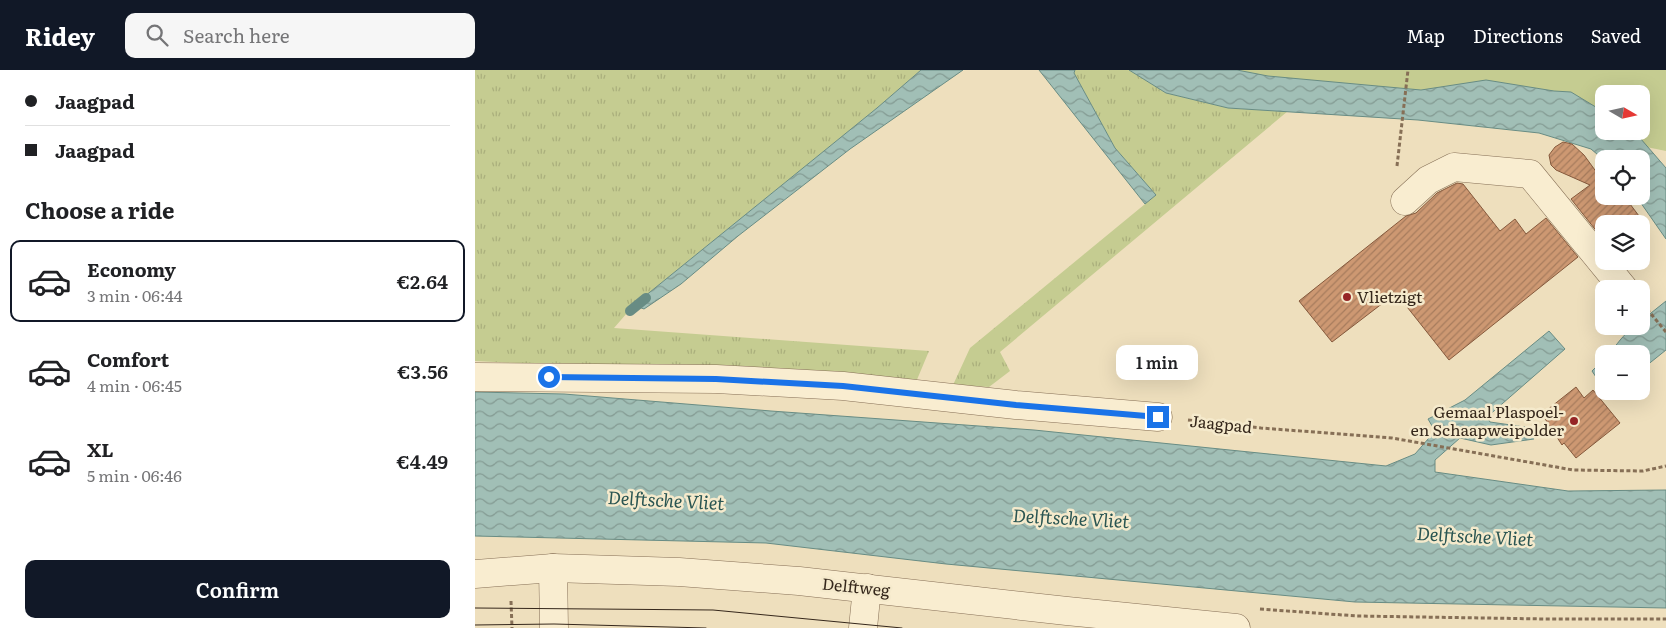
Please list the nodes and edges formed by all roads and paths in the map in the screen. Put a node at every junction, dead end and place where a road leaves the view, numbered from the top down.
1 (1408, 70) edge
2 (1397, 169) dead end
3 (1405, 200) dead end
4 (1620, 280) edge
5 (1650, 314) edge
6 (1666, 332) edge
7 (475, 377) edge
8 (1158, 417) joint
9 (1666, 466) edge
10 (553, 568) junction
11 (475, 574) edge
12 (867, 588) junction
13 (554, 628) edge
14 (863, 628) edge
15 (1236, 628) edge

1 - 2 path
3 - 4 street
5 - 6 path
7 - 8 street
8 - 9 path, Jaagpad
10 - 11 street, Delftweg
10 - 12 street, Delftweg
10 - 13 street
12 - 14 street
12 - 15 street, Delftweg

